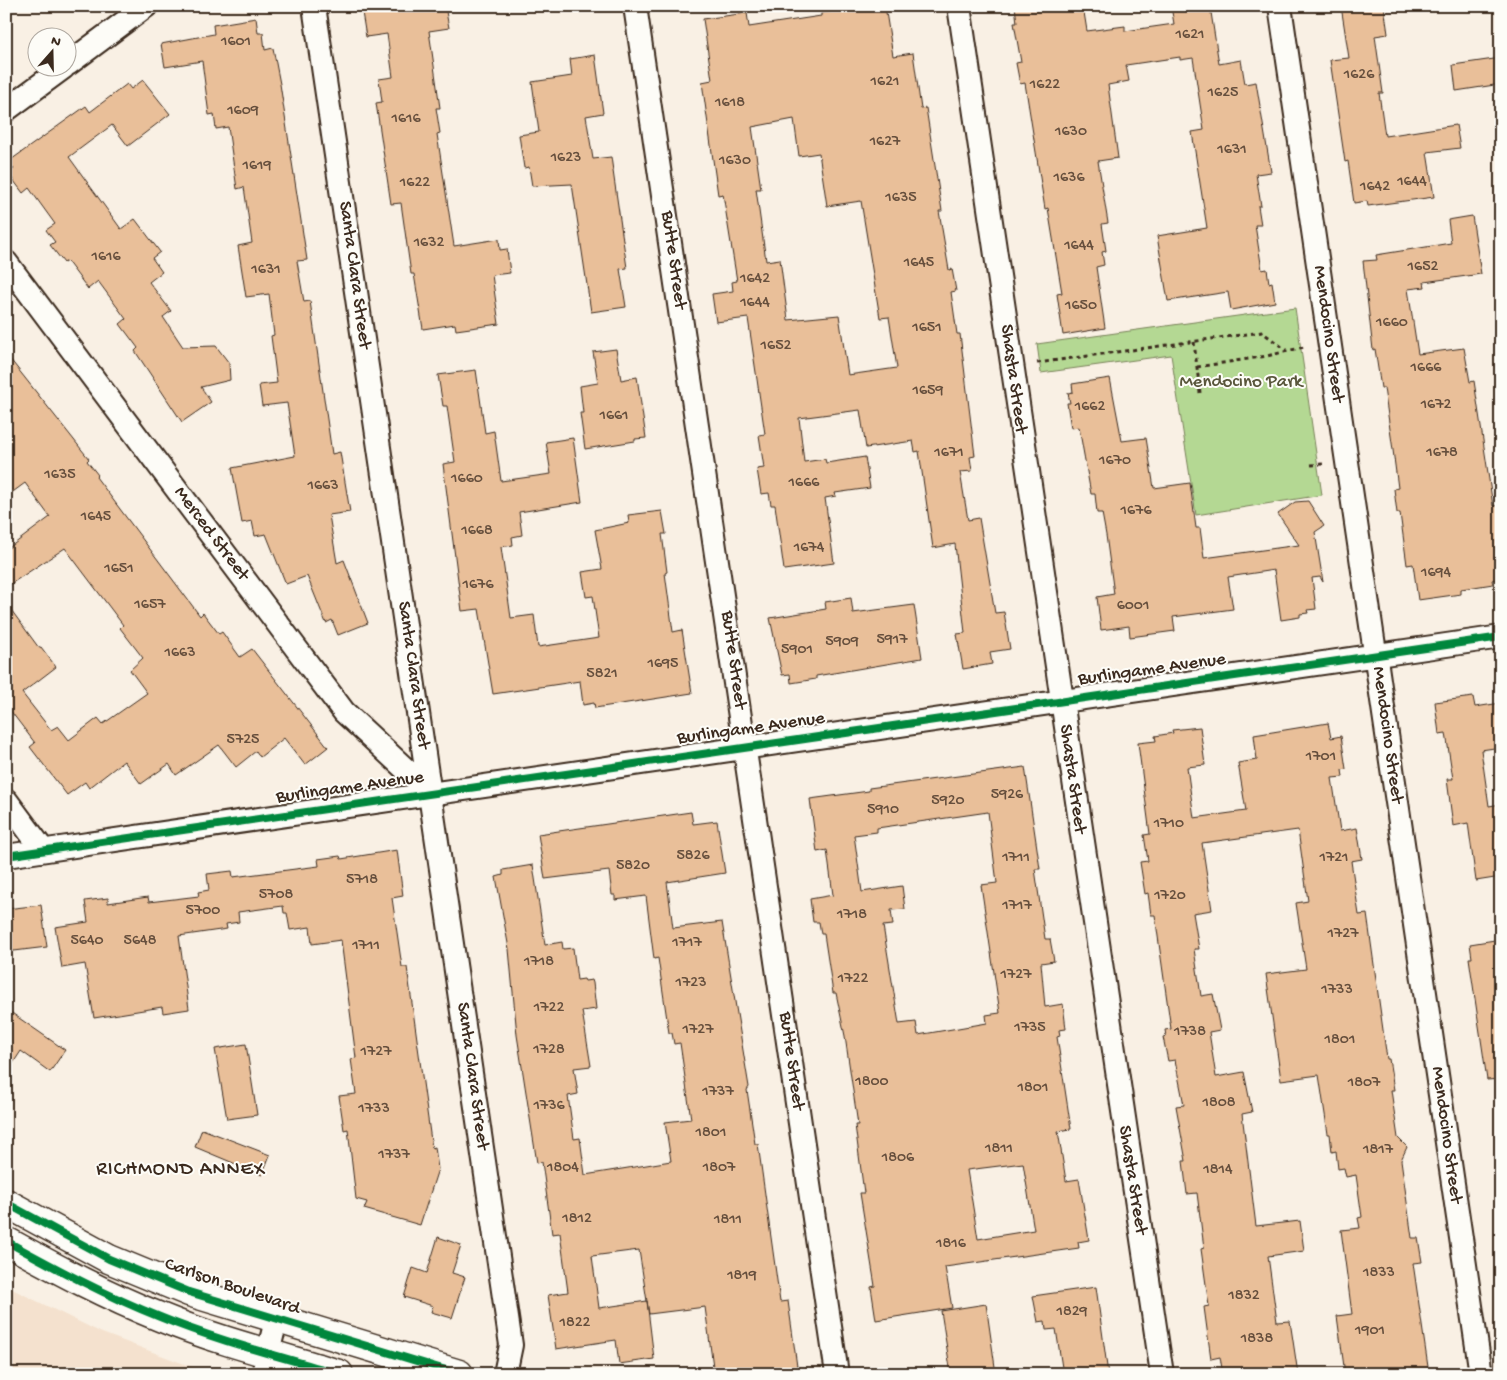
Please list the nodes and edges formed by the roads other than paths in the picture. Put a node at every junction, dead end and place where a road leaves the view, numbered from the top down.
1 (146, 6) edge
2 (314, 6) edge
3 (635, 6) edge
4 (959, 6) edge
5 (1280, 6) edge
6 (78, 57) edge
7 (49, 78) edge
8 (6, 110) edge
9 (6, 262) edge
10 (1501, 636) edge
11 (1376, 654) junction
12 (1061, 700) junction
13 (746, 746) junction
14 (431, 793) junction
15 (6, 800) edge
16 (43, 850) junction
17 (6, 856) edge
18 (6, 1203) edge
19 (6, 1241) edge
20 (276, 1320) junction
21 (265, 1363) edge
22 (339, 1374) edge
23 (459, 1374) edge
24 (505, 1374) edge
25 (837, 1374) edge
26 (1162, 1374) edge
27 (1481, 1374) edge

1 - 6 street
2 - 14 street, Santa Clara Street
3 - 13 street, Butte Street
4 - 12 street, Shasta Street
5 - 11 street, Mendocino Street
7 - 8 street
9 - 14 street, Merced Street
10 - 11 street, Burlingame Avenue
11 - 12 street, Burlingame Avenue
11 - 27 street, Mendocino Street
12 - 13 street, Burlingame Avenue
12 - 26 street, Shasta Street
13 - 14 street, Burlingame Avenue
13 - 25 street, Butte Street
14 - 16 street, Burlingame Avenue
14 - 24 street, Santa Clara Street
15 - 16 street
16 - 17 street, Burlingame Avenue
18 - 20 main road, Carlson Boulevard
19 - 21 main road
20 - 21 street
20 - 23 main road, Carlson Boulevard
21 - 22 main road

